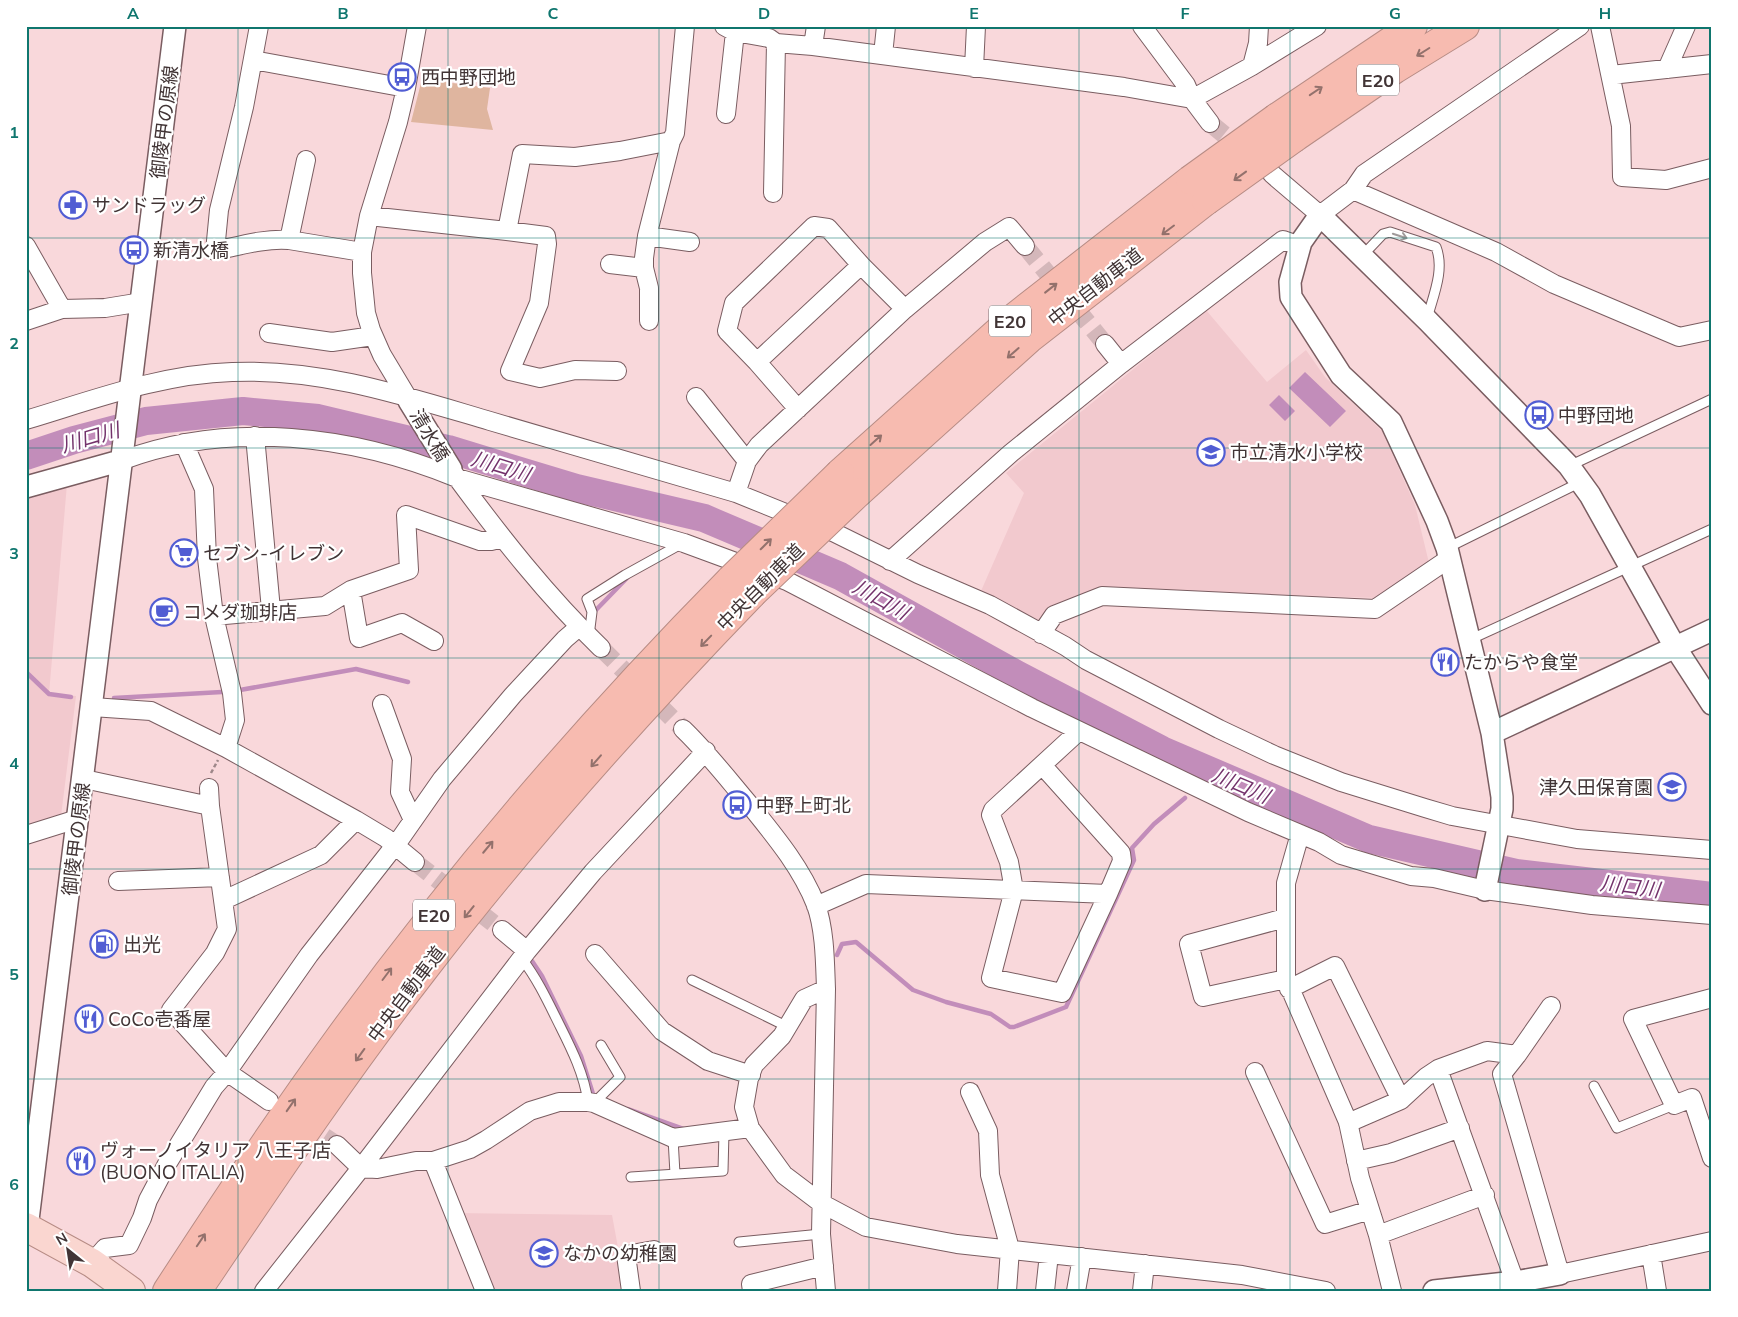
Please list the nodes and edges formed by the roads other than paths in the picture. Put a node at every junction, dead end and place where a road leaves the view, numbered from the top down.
1 (175, 26) edge
2 (259, 26) edge
3 (417, 26) edge
4 (686, 26) edge
5 (816, 26) edge
6 (886, 26) edge
7 (976, 26) edge
8 (1142, 26) edge
9 (1259, 26) edge
10 (1316, 26) edge
11 (1413, 26) edge
12 (1465, 26) edge
13 (1580, 26) edge
14 (1600, 26) edge
15 (1686, 26) edge
16 (729, 29) edge
17 (772, 36) edge
18 (813, 46) junction
19 (883, 55) junction
20 (253, 60) junction
21 (1712, 64) edge
22 (1252, 66) junction
23 (974, 68) junction
24 (1667, 69) junction
25 (1611, 75) junction
26 (406, 88) junction
27 (1192, 99) junction
28 (726, 114) dead end
29 (1210, 124) tunnel mouth
30 (1285, 128) junction
31 (670, 141) junction
32 (306, 160) dead end
33 (1712, 168) edge
34 (1272, 174) dead end
35 (1353, 190) junction
36 (773, 193) dead end
37 (1320, 215) junction
38 (368, 216) junction
39 (507, 231) junction
40 (647, 236) junction
41 (289, 240) junction
42 (690, 242) dead end
43 (26, 246) edge
44 (1024, 246) tunnel mouth
45 (1300, 246) junction
46 (362, 252) junction
47 (1362, 256) junction
48 (610, 264) dead end
49 (861, 265) junction
50 (644, 268) junction
51 (142, 302) junction
52 (62, 309) junction
53 (905, 309) junction
54 (1426, 320) junction
55 (26, 321) edge
56 (649, 321) dead end
57 (1712, 330) edge
58 (269, 333) dead end
59 (373, 336) junction
60 (1105, 344) tunnel mouth
61 (757, 362) junction
62 (1122, 364) junction
63 (617, 371) dead end
64 (130, 392) junction
65 (696, 397) dead end
66 (408, 399) junction
67 (1712, 399) edge
68 (798, 408) junction
69 (26, 420) edge
70 (256, 436) junction
71 (184, 443) junction
72 (123, 455) junction
73 (747, 461) junction
74 (454, 473) junction
75 (1575, 474) junction
76 (26, 487) edge
77 (736, 493) junction
78 (1712, 529) edge
79 (503, 538) junction
80 (684, 543) junction
81 (1449, 553) junction
82 (890, 561) junction
83 (1631, 566) junction
84 (351, 590) junction
85 (271, 610) junction
86 (214, 616) junction
87 (1712, 630) edge
88 (1041, 634) junction
89 (590, 637) junction
90 (434, 640) dead end
91 (1469, 640) junction
92 (1674, 647) junction
93 (382, 704) dead end
94 (1712, 704) edge
95 (92, 707) junction
96 (684, 729) tunnel mouth
97 (1079, 731) junction
98 (1492, 733) junction
99 (226, 748) junction
100 (706, 751) junction
101 (1042, 765) junction
102 (84, 779) junction
103 (209, 788) road end
104 (210, 806) junction
105 (77, 819) junction
106 (356, 820) junction
107 (412, 820) junction
108 (1498, 828) junction
109 (1300, 834) junction
110 (26, 835) edge
111 (396, 846) junction
112 (1712, 850) edge
113 (415, 862) tunnel mouth
114 (220, 877) junction
115 (118, 881) dead end
116 (1485, 888) junction
117 (1014, 890) junction
118 (1108, 894) junction
119 (224, 900) junction
120 (816, 906) junction
121 (1712, 915) edge
122 (1285, 918) junction
123 (502, 930) tunnel mouth
124 (595, 954) dead end
125 (524, 955) junction
126 (692, 980) dead end
127 (1287, 984) junction
128 (826, 988) junction
129 (1712, 998) edge
130 (1551, 1006) dead end
131 (788, 1027) junction
132 (601, 1045) dead end
133 (1517, 1056) junction
134 (1438, 1069) junction
135 (227, 1072) junction
136 (1255, 1072) dead end
137 (751, 1075) junction
138 (1594, 1086) dead end
139 (970, 1092) dead end
140 (1401, 1100) junction
141 (269, 1101) dead end
142 (591, 1102) junction
143 (1674, 1105) junction
144 (1348, 1123) junction
145 (750, 1128) junction
146 (1460, 1128) junction
147 (724, 1132) junction
148 (673, 1138) junction
149 (337, 1145) tunnel mouth
150 (1712, 1158) edge
151 (433, 1161) junction
152 (1356, 1161) junction
153 (361, 1168) junction
154 (675, 1174) junction
155 (631, 1177) dead end
156 (1485, 1195) junction
157 (822, 1203) junction
158 (1370, 1210) junction
159 (27, 1228) edge
160 (821, 1234) junction
161 (1378, 1235) junction
162 (740, 1242) dead end
163 (1712, 1242) edge
164 (1010, 1249) junction
165 (654, 1250) dead end
166 (1049, 1254) junction
167 (1651, 1254) junction
168 (1082, 1257) junction
169 (92, 1263) junction
170 (1145, 1264) junction
171 (824, 1266) junction
172 (1560, 1274) junction
173 (1518, 1286) edge
174 (179, 1288) edge
175 (131, 1291) edge
176 (264, 1291) edge
177 (485, 1291) edge
178 (631, 1291) edge
179 (752, 1291) edge
180 (826, 1291) edge
181 (1007, 1291) edge
182 (1045, 1291) edge
183 (1076, 1291) edge
184 (1142, 1291) edge
185 (1326, 1291) edge
186 (1392, 1291) edge
187 (1434, 1291) edge
188 (1657, 1291) edge

1 - 51 street, 御陵甲の原線
2 - 20 street
3 - 26 street
4 - 31 street
5 - 18 street
6 - 19 street
7 - 23 street
8 - 27 street
9 - 22 street
10 - 22 street
30 -> 11 highway, 中央自動車道 / E20
12 -> 30 highway, 中央自動車道 / E20
13 - 35 street
14 - 25 street
15 - 24 street
16 - 17 street
16 - 28 street
17 - 18 street
17 - 36 street
18 - 19 street
19 - 23 street
20 - 26 street
20 - 41 street
21 - 24 street
22 - 27 street
23 - 27 street
24 - 25 street
25 - 33 street
26 - 38 street
27 - 29 street
30 - 174 highway, 中央自動車道 / E20, bridge
31 - 39 street
31 - 40 street
32 - 41 street
34 - 37 street
35 - 37 street
35 - 57 street
37 - 45 street
37 - 47 street
38 - 39 street
38 - 46 street
39 - 63 street
40 - 42 street
40 - 50 street
41 - 46 street
43 - 52 street
44 - 53 street
45 - 62 street
45 - 81 street
46 - 59 street
47 - 54 street
47 -> 54 lane
48 - 50 street
49 - 53 street
49 - 61 street
49 - 61 street
50 - 56 street
51 - 52 street
51 - 64 street, 御陵甲の原線
52 - 55 street
53 - 68 street
54 - 75 street
58 - 59 street
59 - 66 street
60 - 62 street
61 - 68 street
62 - 82 street
64 - 66 street
64 - 69 street
64 - 72 street, 御陵甲の原線
65 - 73 street
66 - 74 street, 清水橋
66 - 77 street
67 - 75 lane
68 - 73 street
70 - 71 street
70 - 74 street
70 - 85 street
71 - 72 street
71 - 86 street
72 - 76 street
72 - 95 street, 御陵甲の原線
73 - 77 street
74 - 79 street
74 - 80 street
75 - 81 lane
75 - 83 street
77 - 82 street
78 - 83 lane
79 - 84 street
79 - 89 street
80 - 89 lane
80 - 97 street
81 - 88 street
81 - 91 street
82 - 88 street
83 - 91 lane
83 - 92 street
84 - 85 street
84 - 90 street
85 - 86 street
86 - 99 street
87 - 92 street
88 - 108 street
89 - 107 street
91 - 98 street
92 - 94 street
92 - 98 street
93 - 107 street
95 - 99 street
95 - 102 street, 御陵甲の原線
96 - 100 street
97 - 101 street
97 - 109 street
98 - 108 street
99 - 106 street
100 - 120 street
100 - 125 street
101 - 117 street
101 - 118 street
102 - 104 street
102 - 105 street, 御陵甲の原線
103 - 104 street
104 - 114 street
105 - 110 street
105 - 159 street, 御陵甲の原線
106 - 111 street
106 - 119 street
107 - 111 street
108 - 112 street
108 - 116 street
109 - 116 street
109 - 122 street
111 - 113 street
111 - 135 street
114 - 115 street
114 - 119 street
116 - 121 street
117 - 118 street
117 - 118 street
117 - 120 street
119 - 135 street
120 - 128 street
122 - 127 street
122 - 127 street
123 - 125 street
124 - 137 street
125 - 142 lane
125 - 153 street
126 - 131 lane
127 - 140 street
127 - 144 street
128 - 131 street
128 - 157 street
129 - 143 street
130 - 133 street
131 - 137 street
132 - 142 lane
133 - 134 street
133 - 172 street
134 - 140 street
134 - 146 street
135 - 141 street
135 - 169 street
136 - 158 street
137 - 145 street
138 - 143 lane
139 - 164 street
140 - 144 street
142 - 148 street
142 - 151 street
143 - 150 street
144 - 152 street
145 - 147 street
145 - 157 street
146 - 152 street
146 - 156 street
147 - 148 street
147 - 154 lane
148 - 154 lane
149 - 153 street
151 - 153 street
151 - 177 street
152 - 158 street
153 - 176 street
154 - 155 lane
156 - 161 street
156 - 173 street
157 - 160 street
157 - 164 street
158 - 161 street
159 - 169 main road
160 - 162 lane
160 - 171 street
161 - 186 street
163 - 167 street
164 - 166 street
164 - 181 street
165 - 178 street
166 - 168 street
166 - 182 street
167 - 172 street
167 - 188 street
168 - 170 street
168 - 183 street
169 - 175 main road
170 - 184 street
170 - 185 street
171 - 179 street
171 - 180 street
172 - 173 street
173 - 187 street

